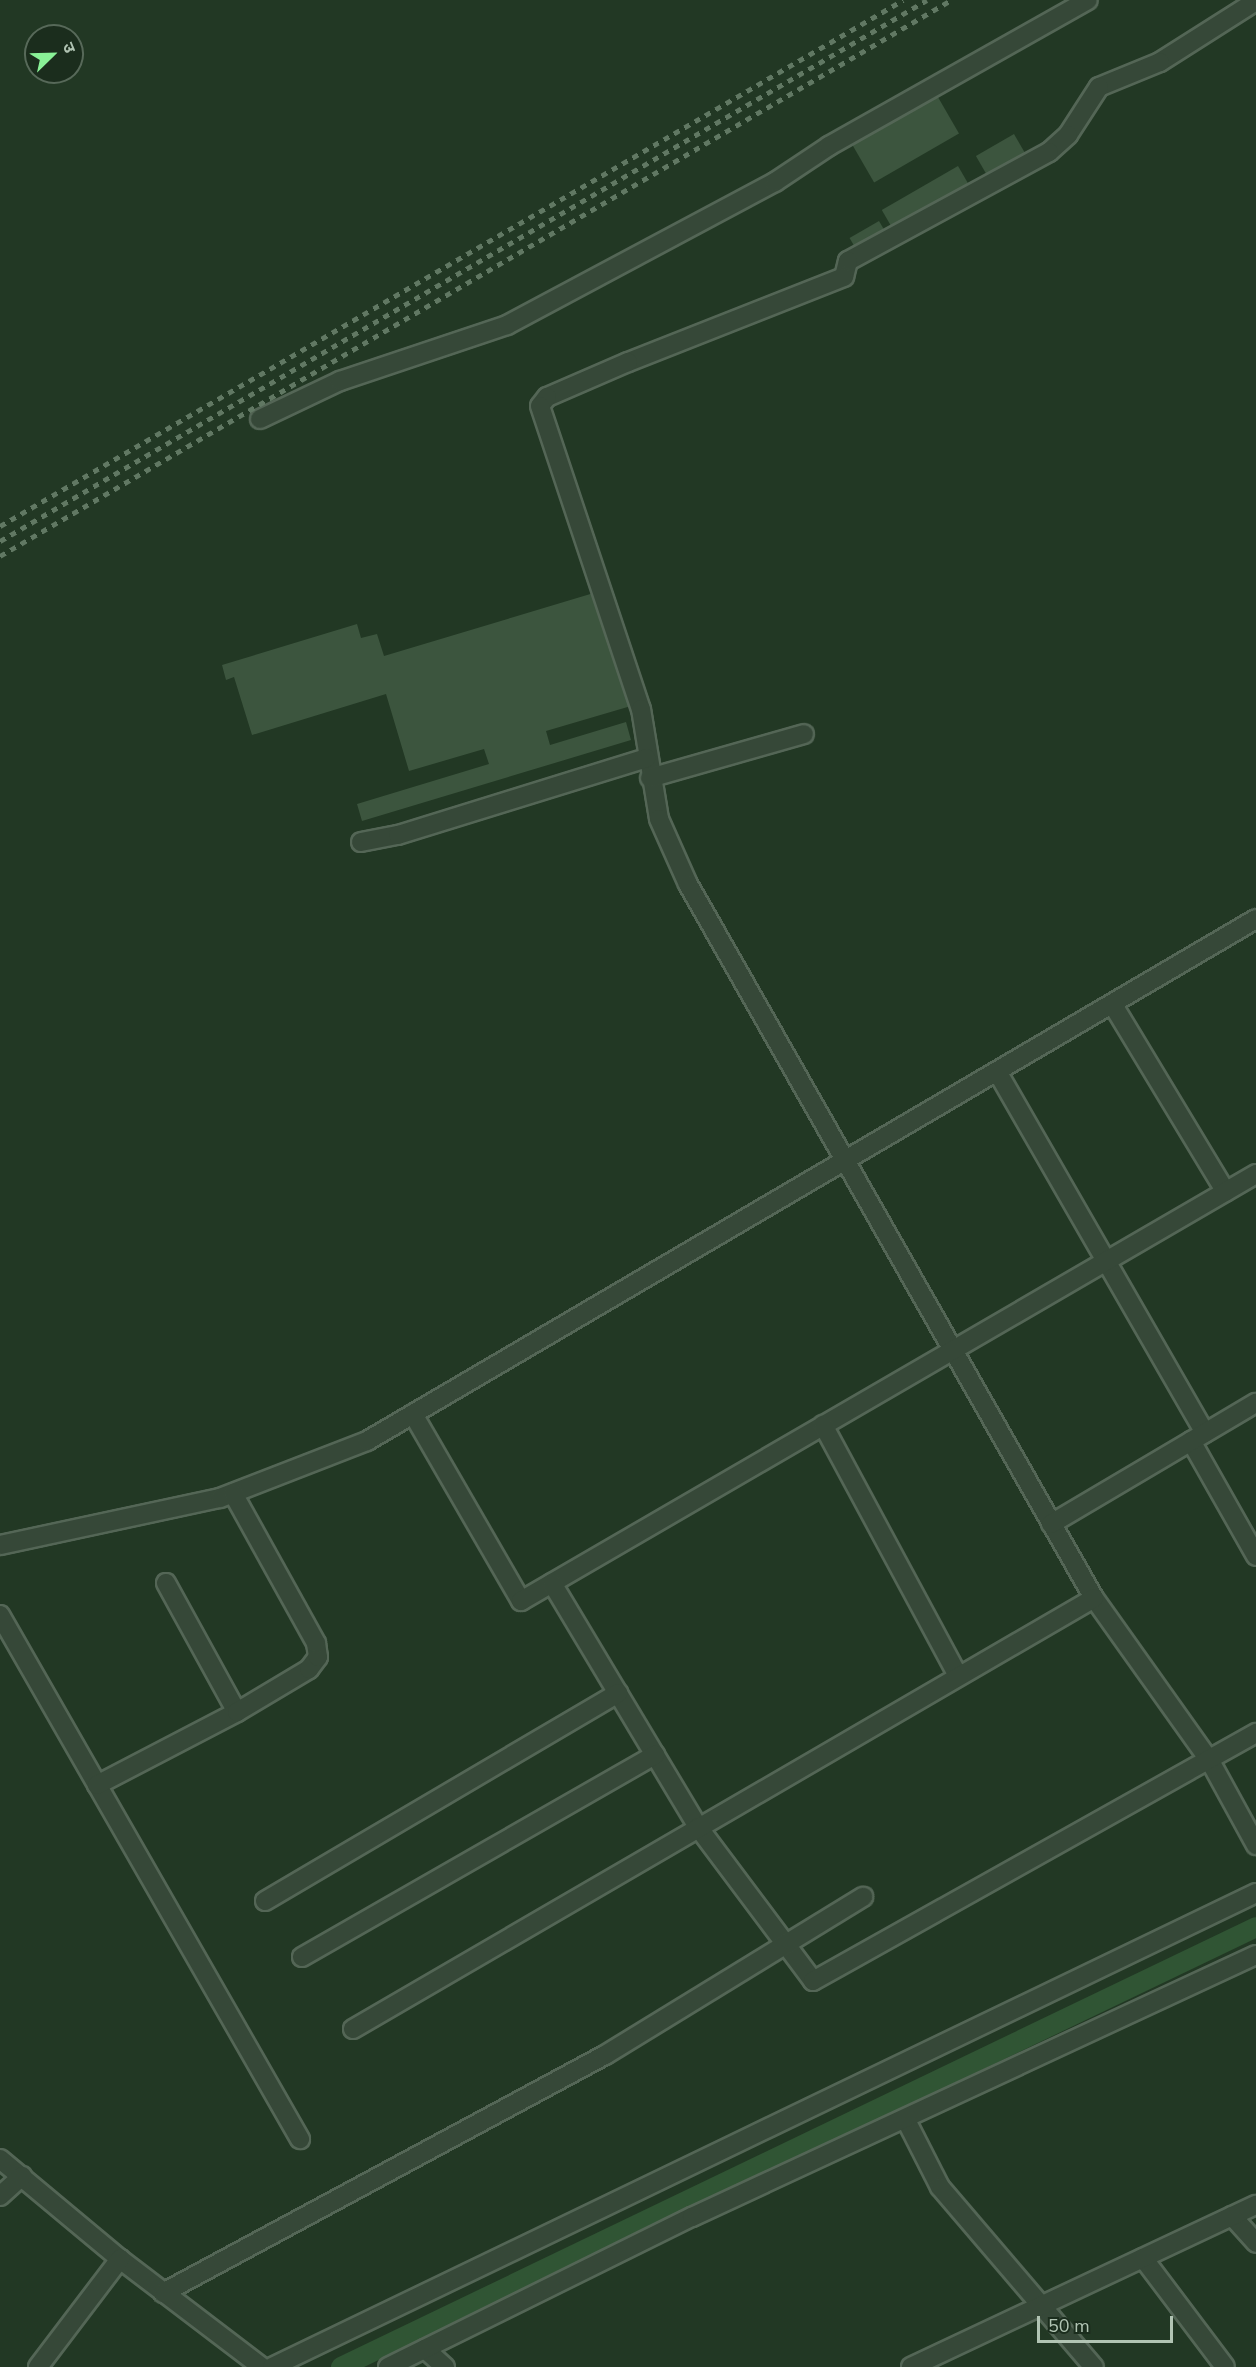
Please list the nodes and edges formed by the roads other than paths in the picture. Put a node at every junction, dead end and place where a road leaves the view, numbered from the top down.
1 (1088, 0) edge
2 (1256, 1) edge
3 (260, 419) dead end
4 (804, 734) dead end
5 (646, 758) junction
6 (650, 778) junction
7 (361, 842) dead end
8 (1256, 919) edge
9 (1113, 1005) junction
10 (998, 1073) junction
11 (845, 1162) junction
12 (1256, 1174) edge
13 (1226, 1192) junction
14 (1106, 1261) junction
15 (953, 1351) junction
16 (1256, 1402) edge
17 (413, 1414) junction
18 (824, 1425) junction
19 (1198, 1437) junction
20 (233, 1493) junction
21 (1051, 1524) junction
22 (0, 1545) edge
23 (1256, 1556) edge
24 (166, 1583) dead end
25 (552, 1583) junction
26 (1094, 1598) junction
27 (0, 1615) edge
28 (958, 1676) junction
29 (618, 1693) junction
30 (237, 1712) junction
31 (1256, 1733) edge
32 (655, 1755) junction
33 (1209, 1761) junction
34 (97, 1785) junction
35 (698, 1827) junction
36 (1256, 1845) edge
37 (1256, 1893) edge
38 (863, 1897) dead end
39 (265, 1901) dead end
40 (787, 1943) junction
41 (1256, 1955) edge
42 (302, 1957) dead end
43 (353, 2029) dead end
44 (906, 2120) junction
45 (300, 2139) dead end
46 (0, 2159) edge
47 (22, 2176) junction
48 (0, 2196) edge
49 (1256, 2205) edge
50 (1232, 2216) junction
51 (1256, 2243) edge
52 (1143, 2258) junction
53 (120, 2259) junction
54 (163, 2293) junction
55 (1040, 2305) junction
56 (425, 2349) junction
57 (38, 2367) edge
58 (262, 2367) edge
59 (272, 2367) edge
60 (388, 2367) edge
61 (445, 2367) edge
62 (911, 2367) edge
63 (1094, 2367) edge
64 (1225, 2367) edge

1 - 3 street
2 - 5 street
4 - 6 street
5 - 6 street
5 - 7 street
6 - 11 street
8 - 9 street
9 - 10 street
9 - 13 street
10 - 11 street
10 - 14 street
11 - 15 street
11 - 17 street
12 - 13 street
13 - 14 street
14 - 15 street
14 - 19 street
15 - 18 street
15 - 21 street
16 - 19 street
17 - 20 street
17 - 25 street
18 - 25 street
18 - 28 street
19 - 21 street
19 - 23 street
20 - 22 street
20 - 30 street
21 - 26 street
24 - 30 street
25 - 29 street
26 - 28 street
26 - 33 street
27 - 34 street
28 - 35 street
29 - 32 street
29 - 39 street
30 - 34 street
31 - 33 street
32 - 35 street
32 - 42 street
33 - 36 street
33 - 40 street
34 - 45 street
35 - 40 street
35 - 43 street
37 - 59 street
38 - 40 street
40 - 54 street
41 - 44 street
44 - 55 street
44 - 56 street
46 - 47 street
47 - 48 street
47 - 53 street
49 - 50 street
50 - 51 street
50 - 52 street
52 - 55 street
52 - 64 street
53 - 54 street
53 - 57 street
54 - 58 street
55 - 62 street
55 - 63 street
56 - 60 street
56 - 61 street

